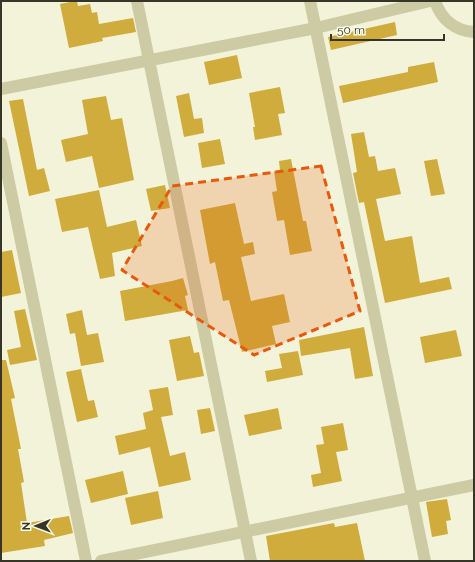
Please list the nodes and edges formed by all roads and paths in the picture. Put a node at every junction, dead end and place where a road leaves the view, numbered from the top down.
1 (137, 1) edge
2 (310, 1) edge
3 (430, 1) edge
4 (435, 1) edge
5 (316, 28) junction
6 (474, 32) edge
7 (149, 59) junction
8 (1, 89) edge
9 (1, 143) edge
10 (474, 485) edge
11 (412, 498) junction
12 (245, 532) junction
13 (86, 561) edge
14 (101, 561) edge
15 (251, 561) edge
16 (425, 561) edge

1 - 7 street
2 - 5 street
3 - 5 street
4 - 6 street
5 - 7 street
5 - 11 street
7 - 8 street
7 - 12 street
9 - 13 street
10 - 11 street
11 - 12 street
11 - 16 street
12 - 14 street
12 - 15 street

